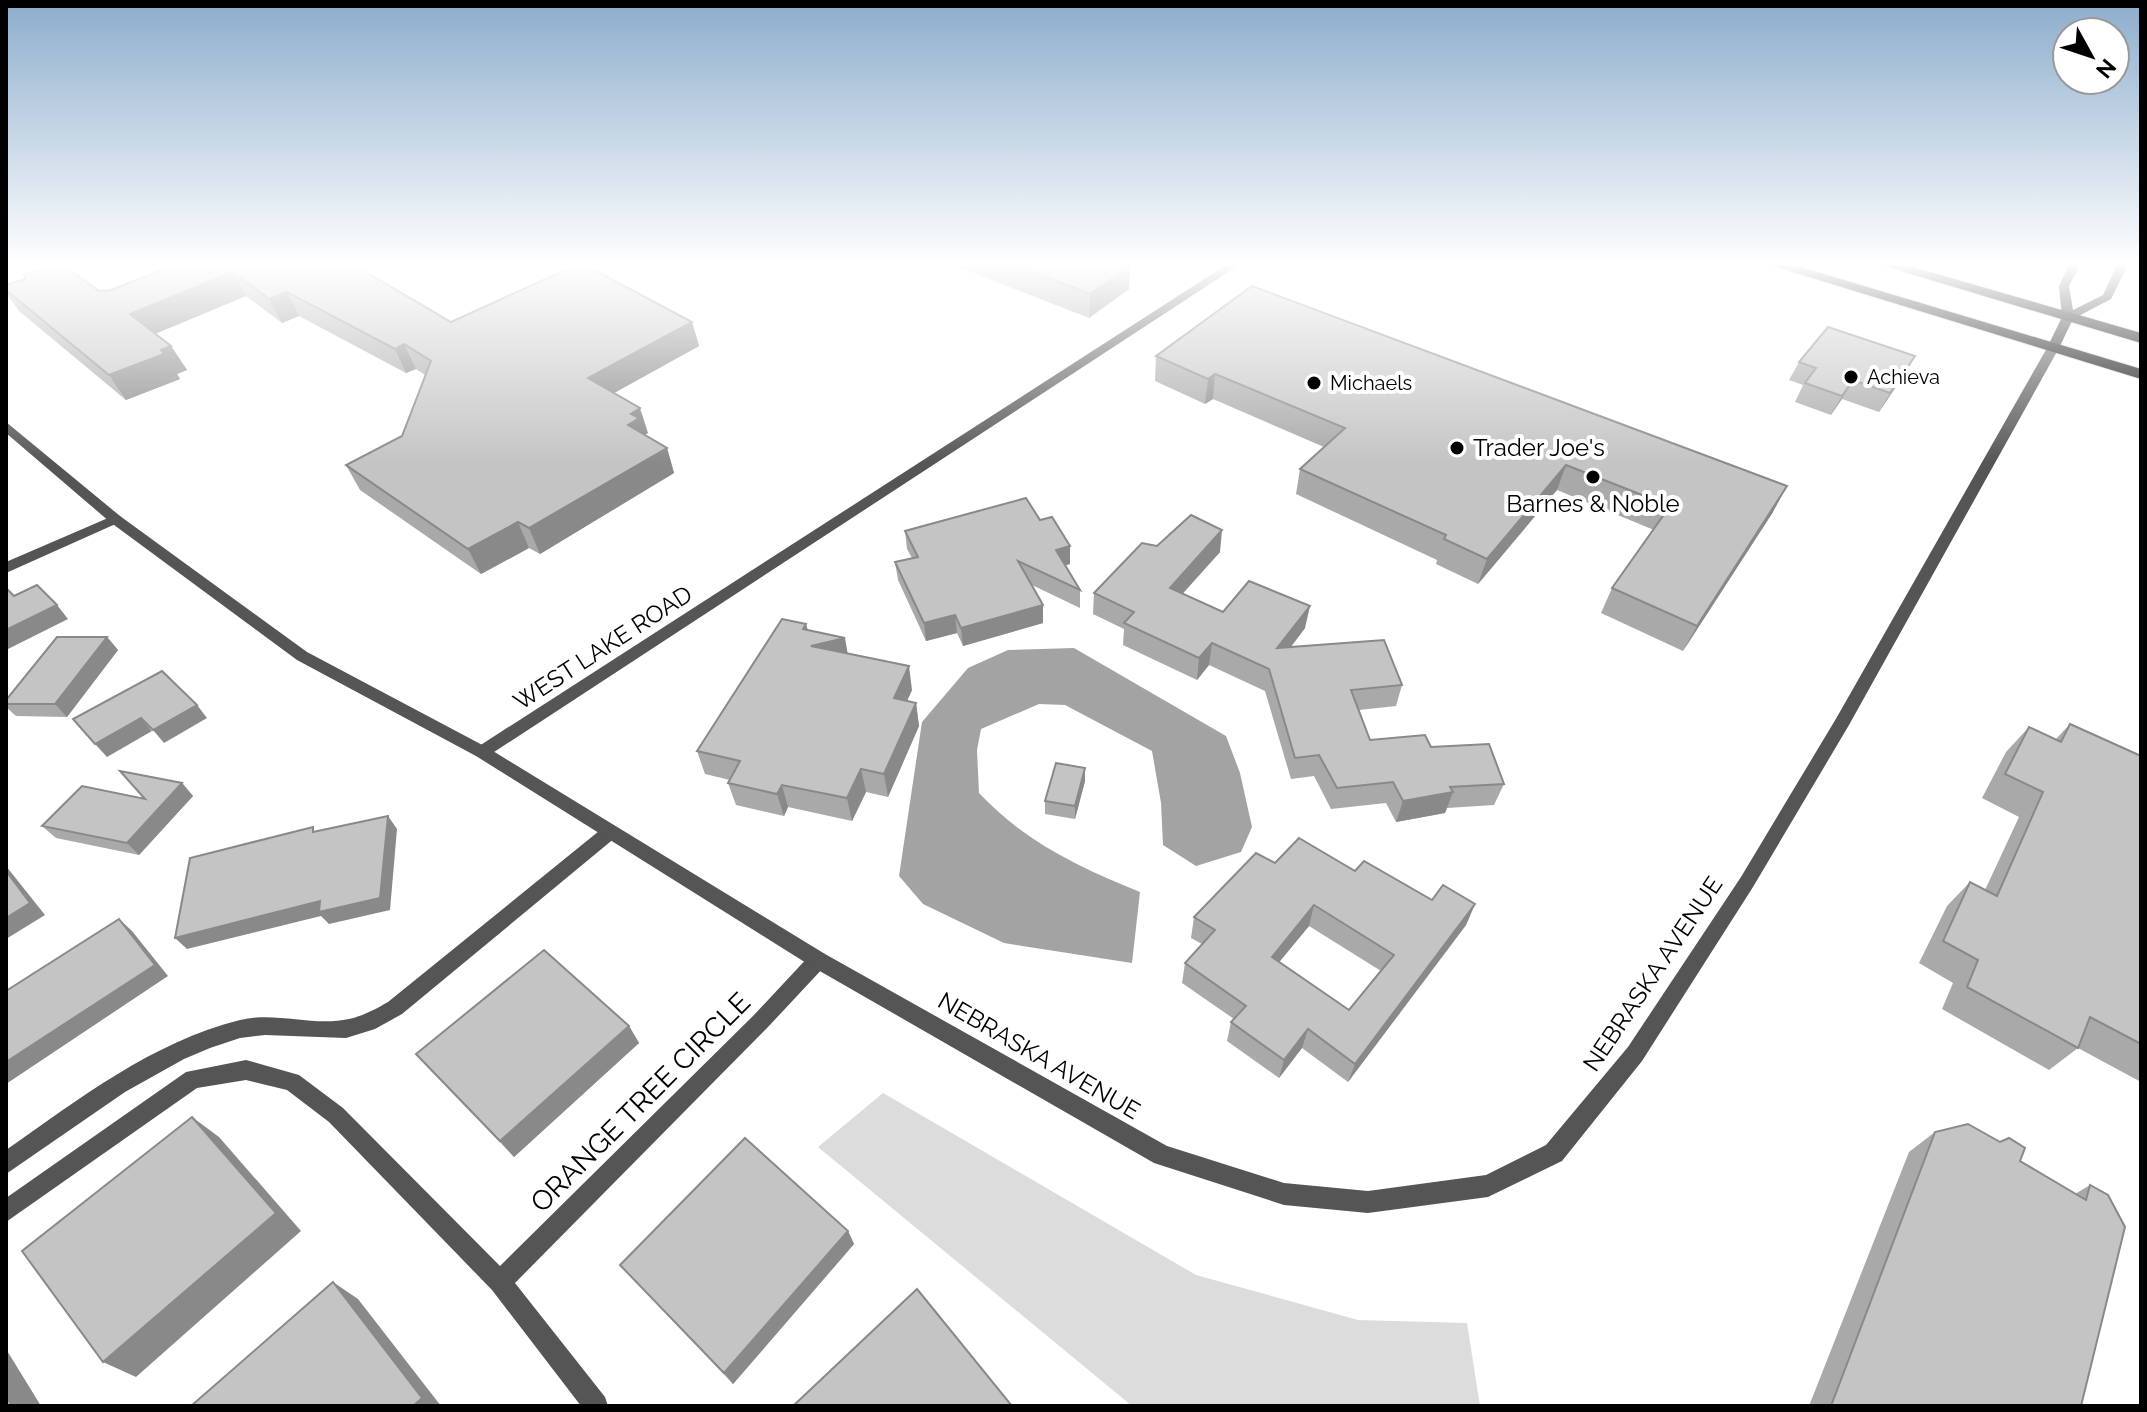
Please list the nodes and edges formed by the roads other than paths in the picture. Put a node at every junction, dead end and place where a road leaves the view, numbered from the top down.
1 (1132, 331) edge
2 (1996, 331) edge
3 (2061, 331) edge
4 (2116, 331) edge
5 (2141, 338) edge
6 (2053, 348) junction
7 (2135, 372) edge
8 (6, 426) edge
9 (115, 519) junction
10 (6, 568) edge
11 (482, 752) junction
12 (610, 832) junction
13 (818, 960) junction
14 (6, 1163) edge
15 (6, 1211) edge
16 (500, 1282) junction
17 (596, 1406) edge

1 - 11 street, WEST LAKE ROAD
2 - 6 highway
3 - 6 main road, NEBRASKA AVENUE
4 - 5 highway
6 - 7 highway
6 - 13 street, NEBRASKA AVENUE
8 - 9 street
9 - 10 street
9 - 11 street
11 - 12 street, NEBRASKA AVENUE
12 - 13 street, NEBRASKA AVENUE
12 - 14 street
13 - 16 street, ORANGE TREE CIRCLE
15 - 16 street
16 - 17 street

